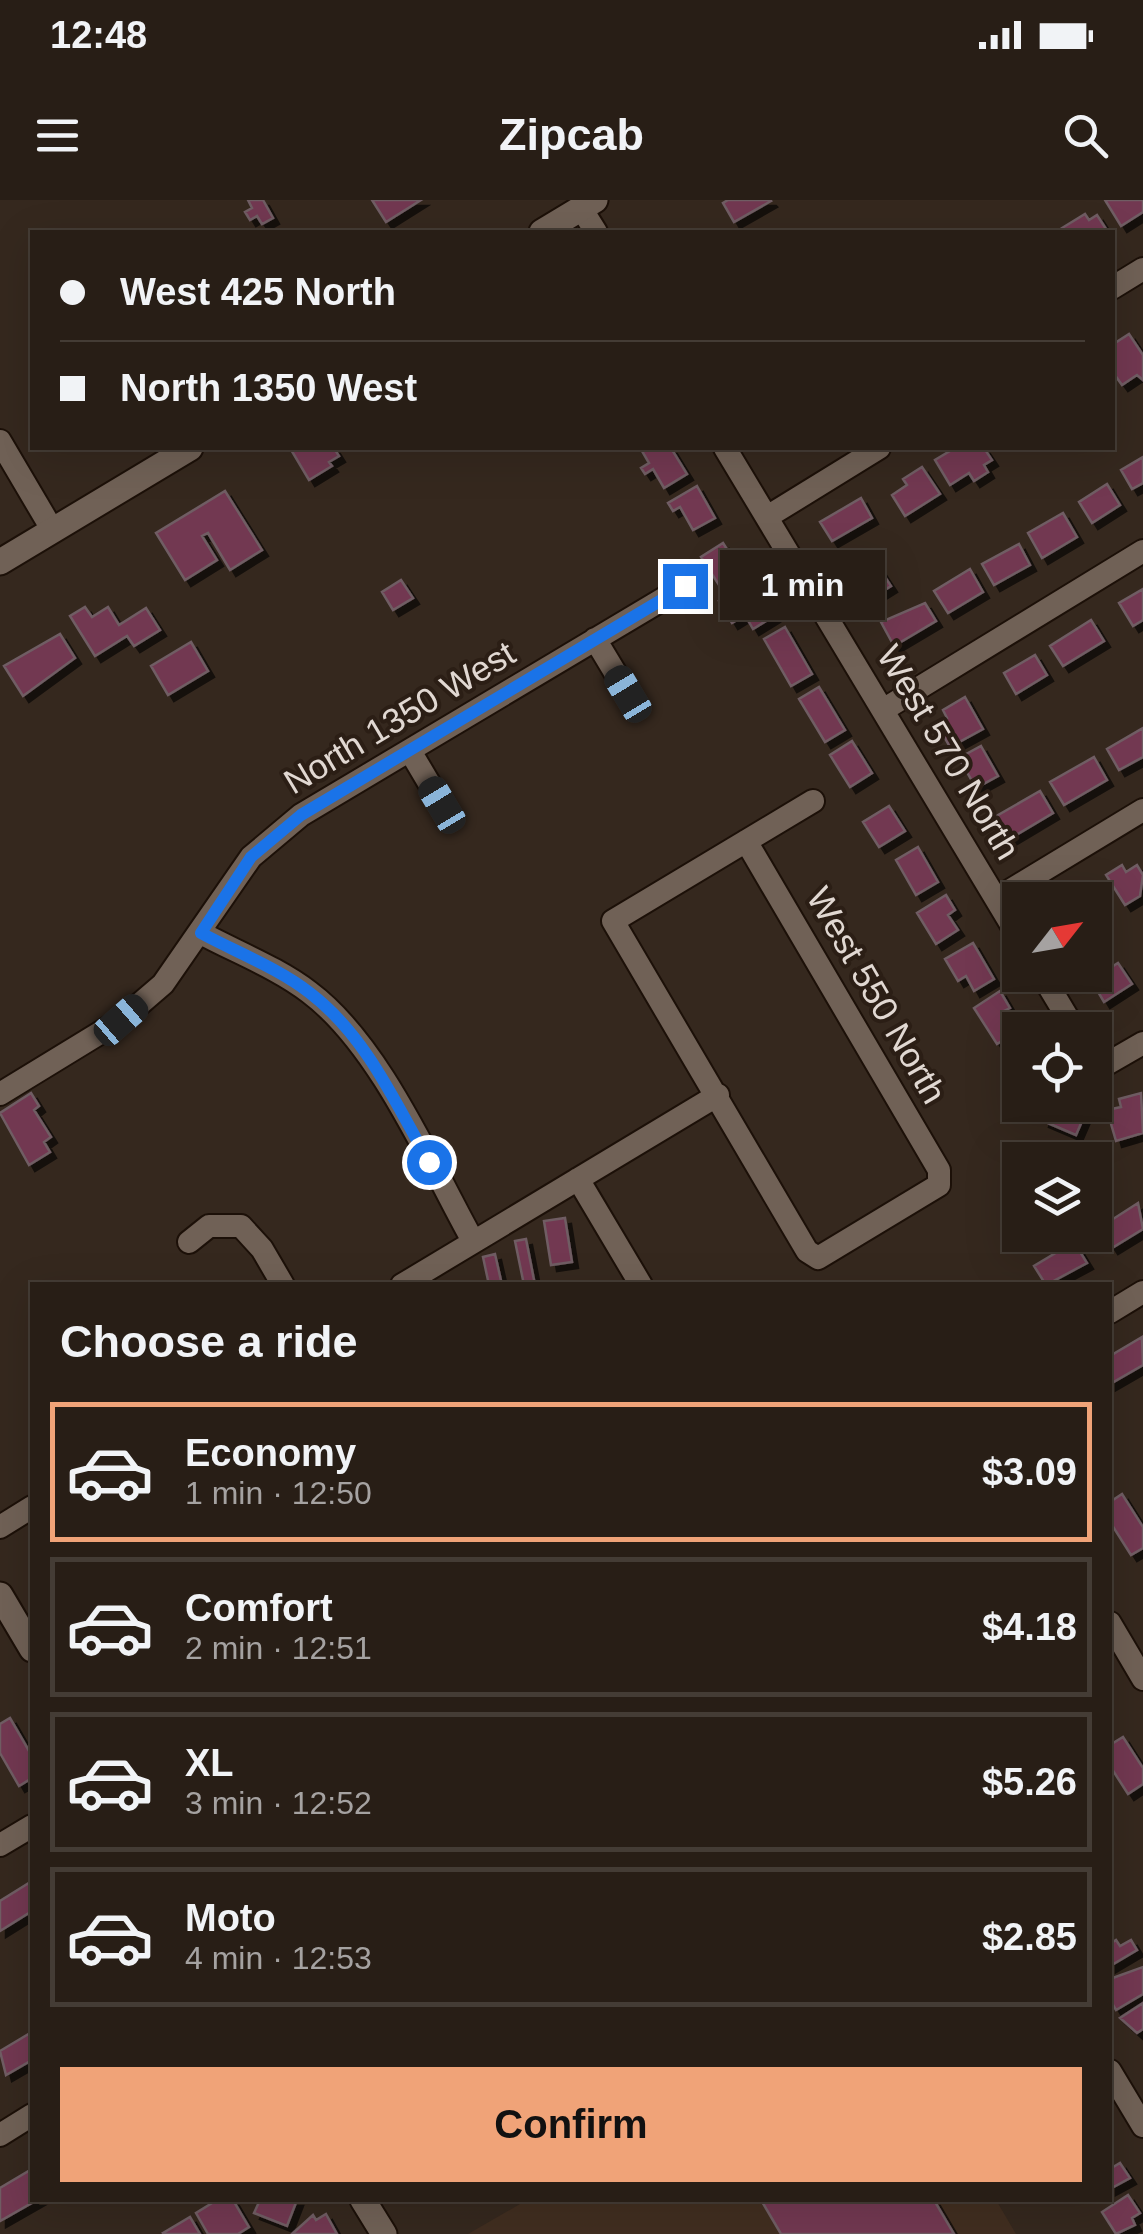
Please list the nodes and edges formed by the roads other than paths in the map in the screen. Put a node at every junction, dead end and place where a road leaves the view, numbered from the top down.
1 (588, 204) edge
2 (545, 230) edge
3 (595, 230) edge
4 (1143, 269) edge
5 (1115, 286) edge
6 (0, 441) edge
7 (187, 450) edge
8 (726, 450) edge
9 (877, 450) edge
10 (766, 517) junction
11 (53, 531) junction
12 (1143, 551) edge
13 (0, 562) edge
14 (685, 586) dead end
15 (596, 640) junction
16 (628, 694) dead end
17 (883, 710) junction
18 (410, 750) junction
19 (813, 801) dead end
20 (442, 805) dead end
21 (1143, 810) edge
22 (746, 841) junction
23 (996, 898) junction
24 (1002, 908) edge
25 (201, 933) junction
26 (1143, 1043) edge
27 (1112, 1059) edge
28 (0, 1094) edge
29 (718, 1095) junction
30 (578, 1178) junction
31 (474, 1241) junction
32 (189, 1242) dead end
33 (281, 1282) edge
34 (407, 1282) edge
35 (639, 1282) edge
36 (1143, 1292) edge
37 (1112, 1311) edge
38 (30, 1508) edge
39 (0, 1526) edge
40 (0, 1595) edge
41 (1112, 1626) edge
42 (30, 1646) edge
43 (1143, 1679) edge
44 (30, 1827) edge
45 (0, 1846) edge
46 (1112, 2074) edge
47 (30, 2116) edge
48 (1143, 2126) edge
49 (0, 2134) edge
50 (365, 2202) edge
51 (384, 2234) edge

1 - 2 street
1 - 3 street
4 - 5 street
6 - 11 street
7 - 11 street
8 - 10 street, West 570 North
9 - 10 street
10 - 17 street, West 570 North
11 - 13 street
12 - 17 street
14 - 15 street, North 1350 West
15 - 16 street
15 - 18 street, North 1350 West
17 - 23 street, West 570 North
18 - 20 street
18 - 25 street, North 1350 West
19 - 22 street
21 - 23 street
22 - 29 street
22 - 29 street, West 550 North
23 - 24 street, West 570 North
25 - 28 street, North 1350 West
25 - 31 street
26 - 27 street
29 - 30 street
30 - 31 street
30 - 35 street
31 - 34 street
32 - 33 street
36 - 37 street
38 - 39 street
40 - 42 street
41 - 43 street
44 - 45 street
46 - 48 street
47 - 49 street
50 - 51 street

